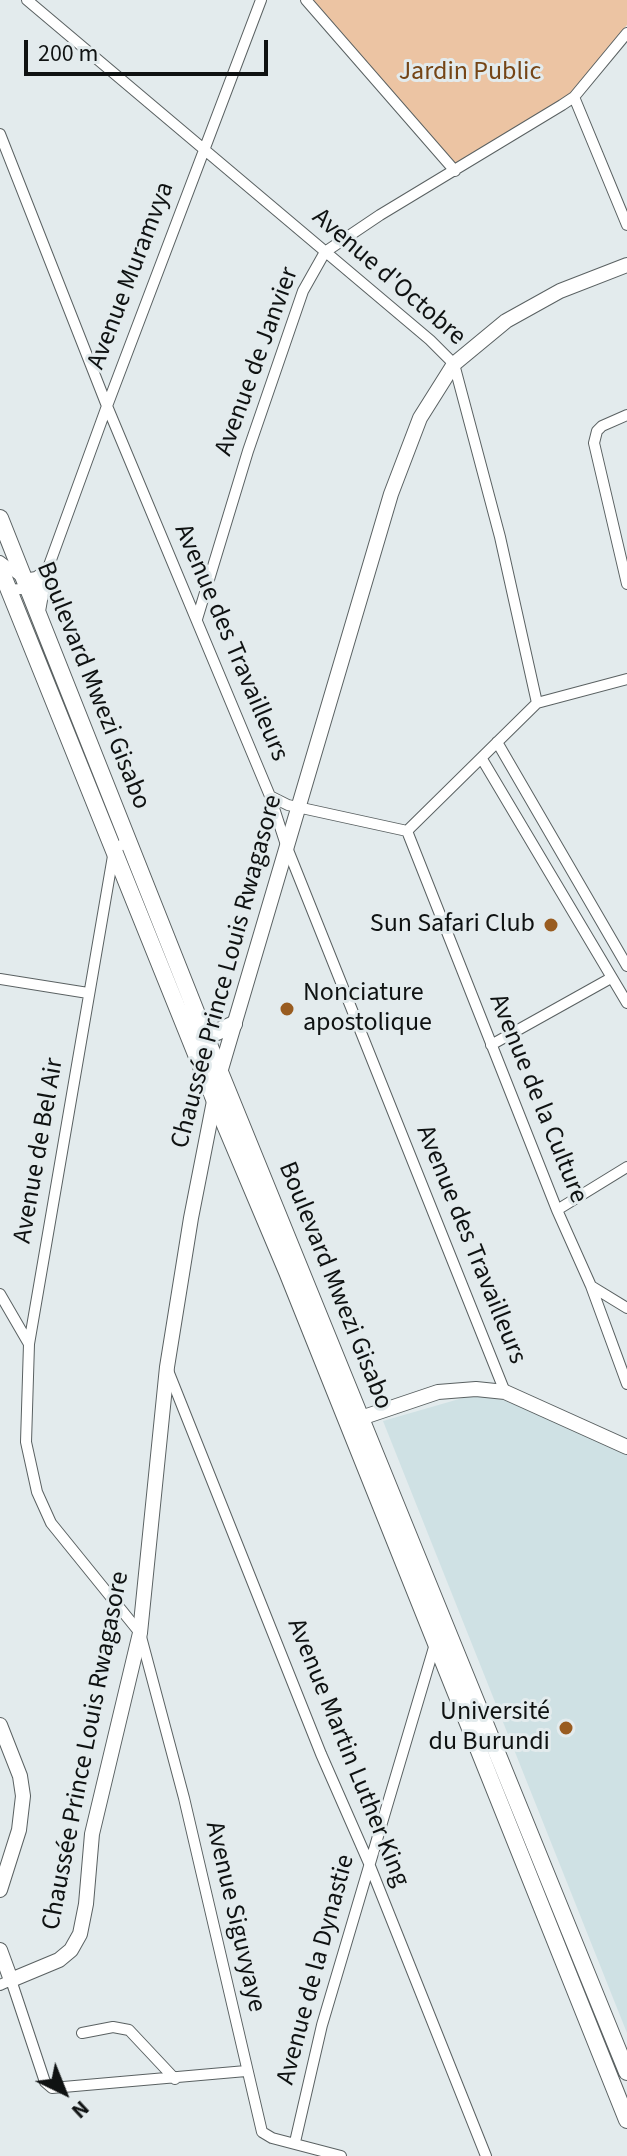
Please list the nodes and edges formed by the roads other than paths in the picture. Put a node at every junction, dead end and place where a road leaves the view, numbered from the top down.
1 (27, 0) edge
2 (261, 0) edge
3 (306, 0) edge
4 (627, 33) edge
5 (574, 97) junction
6 (0, 134) edge
7 (204, 148) junction
8 (455, 171) junction
9 (627, 225) edge
10 (325, 252) junction
11 (627, 265) edge
12 (454, 364) junction
13 (107, 406) junction
14 (627, 415) edge
15 (0, 518) edge
16 (0, 561) edge
17 (0, 568) edge
18 (35, 580) junction
19 (627, 584) edge
20 (8, 590) junction
21 (197, 619) junction
22 (627, 679) edge
23 (537, 703) junction
24 (497, 742) junction
25 (482, 759) junction
26 (270, 796) junction
27 (298, 806) junction
28 (407, 831) junction
29 (286, 845) junction
30 (120, 846) junction
31 (627, 966) edge
32 (611, 978) junction
33 (0, 979) edge
34 (88, 993) junction
35 (627, 1003) edge
36 (234, 1024) junction
37 (203, 1028) junction
38 (491, 1045) junction
39 (220, 1072) junction
40 (214, 1099) junction
41 (227, 1130) junction
42 (208, 1131) junction
43 (625, 1171) edge
44 (557, 1210) junction
45 (294, 1269) junction
46 (591, 1286) junction
47 (0, 1294) edge
48 (627, 1308) edge
49 (29, 1344) junction
50 (167, 1367) junction
51 (627, 1384) edge
52 (505, 1392) junction
53 (354, 1420) junction
54 (627, 1447) edge
55 (140, 1633) junction
56 (442, 1639) junction
57 (0, 1725) edge
58 (527, 1849) junction
59 (368, 1861) junction
60 (0, 1890) edge
61 (0, 1950) edge
62 (5, 1983) edge
63 (82, 2033) dead end
64 (246, 2071) junction
65 (627, 2072) edge
66 (175, 2079) junction
67 (627, 2120) edge
68 (295, 2142) junction
69 (341, 2156) edge
70 (486, 2156) edge

1 - 7 street, Avenue d'Octobre
2 - 7 street, Avenue Muramvya
3 - 8 street
4 - 5 street, Avenue de Janvier
5 - 8 street, Avenue de Janvier
5 - 9 street
6 - 13 street, Avenue des Travailleurs
7 - 10 street, Avenue d'Octobre
7 - 13 street, Avenue Muramvya
8 - 10 street, Avenue de Janvier
10 - 12 street, Avenue d'Octobre
10 - 21 street, Avenue de Janvier
11 - 12 street, Chaussée Prince Louis Rwagasore
12 - 23 street, Avenue d'Octobre
12 - 27 street, Chaussée Prince Louis Rwagasore
13 - 18 street, Avenue Muramvya
13 - 21 street, Avenue des Travailleurs
14 - 19 street
15 - 18 main road, Boulevard Mwezi Gisabo
16 - 18 street
17 - 20 main road, Boulevard Mwezi Gisabo
18 - 20 street
18 - 30 main road, Boulevard Mwezi Gisabo
20 - 30 main road, Boulevard Mwezi Gisabo
21 - 26 street, Avenue des Travailleurs
22 - 23 street
23 - 24 street
24 - 25 street
24 - 31 street
25 - 28 street
25 - 32 street
26 - 27 street
26 - 29 street, Avenue des Travailleurs
27 - 28 street
27 - 29 street, Chaussée Prince Louis Rwagasore
28 - 38 street, Avenue de la Culture
29 - 36 street, Chaussée Prince Louis Rwagasore
29 - 52 street, Avenue des Travailleurs
30 - 34 street, Avenue de Bel Air
30 - 37 main road, Boulevard Mwezi Gisabo
30 - 40 main road, Boulevard Mwezi Gisabo
32 - 35 street
32 - 38 street
33 - 34 street
34 - 49 street, Avenue de Bel Air
36 - 37 main road
36 - 39 street, Chaussée Prince Louis Rwagasore
37 - 39 main road, Boulevard Mwezi Gisabo
38 - 44 street, Avenue de la Culture
39 - 40 street, Chaussée Prince Louis Rwagasore
39 - 45 main road, Boulevard Mwezi Gisabo
40 - 41 main road, Boulevard Mwezi Gisabo
40 - 42 street, Chaussée Prince Louis Rwagasore
41 - 42 main road
41 - 45 main road, Boulevard Mwezi Gisabo
42 - 50 street, Chaussée Prince Louis Rwagasore
43 - 44 street
44 - 46 street, Avenue de la Culture
45 - 53 main road, Boulevard Mwezi Gisabo
46 - 48 street
46 - 51 street, Avenue de la Culture
47 - 49 street
49 - 55 street, Avenue de Bel Air
50 - 55 street, Chaussée Prince Louis Rwagasore
50 - 59 street, Avenue Martin Luther King
52 - 53 street
52 - 54 street
53 - 56 main road, Boulevard Mwezi Gisabo
55 - 62 street, Chaussée Prince Louis Rwagasore
55 - 64 street, Avenue Siguvyaye
56 - 58 main road, Boulevard Mwezi Gisabo
56 - 59 street, Avenue de la Dynastie
57 - 60 street, Chaussée Prince Louis Rwagasore
58 - 65 main road, Boulevard Mwezi Gisabo
58 - 67 main road, Boulevard Mwezi Gisabo
59 - 68 street, Avenue de la Dynastie
59 - 70 street, Avenue Martin Luther King
61 - 62 street
62 - 66 street
63 - 66 street
64 - 66 street
64 - 68 street, Avenue Siguvyaye
68 - 69 street, Avenue Siguvyaye

